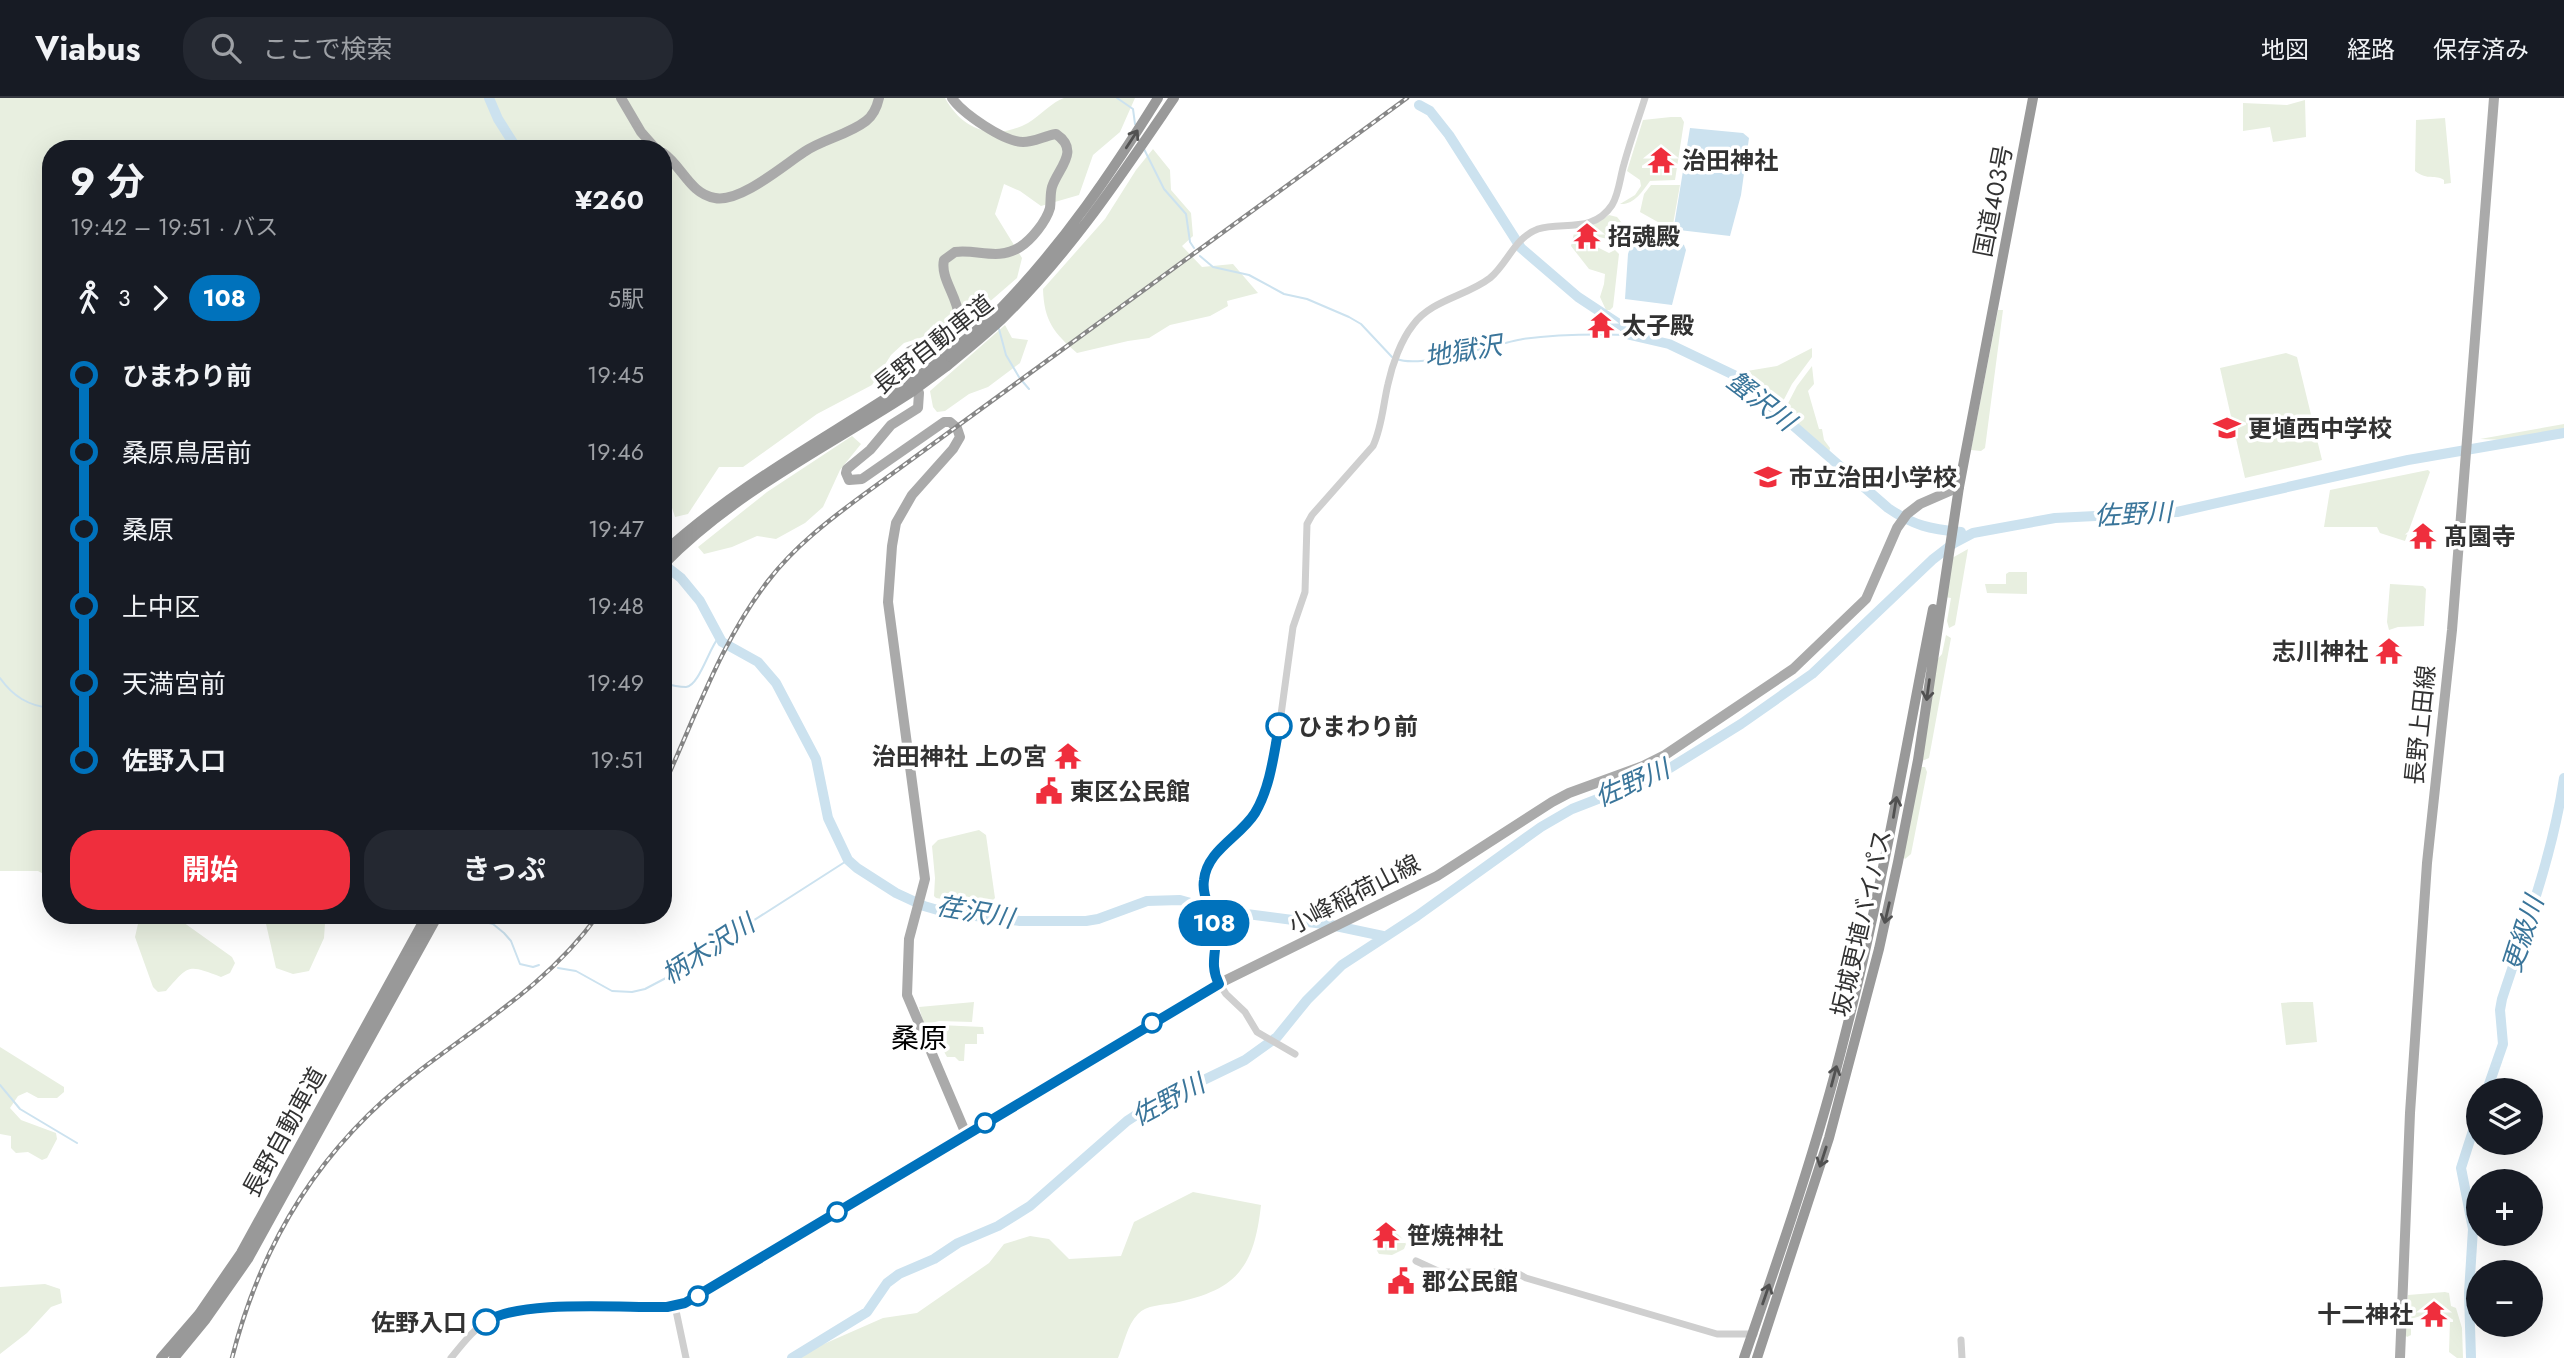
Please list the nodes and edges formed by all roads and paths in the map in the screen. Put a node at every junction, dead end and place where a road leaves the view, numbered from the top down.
1 (621, 98) edge
2 (879, 98) edge
3 (952, 98) edge
4 (1646, 98) edge
5 (2033, 98) edge
6 (2494, 98) edge
7 (1158, 99) edge
8 (1171, 102) edge
9 (648, 140) edge
10 (672, 161) edge
11 (1084, 219) junction
12 (1956, 488) junction
13 (701, 525) junction
14 (672, 546) edge
15 (672, 556) edge
16 (1938, 597) junction
17 (422, 924) edge
18 (433, 924) edge
19 (1219, 984) junction
20 (1295, 1054) dead end
21 (355, 1055) junction
22 (966, 1135) junction
23 (1416, 1261) dead end
24 (675, 1306) junction
25 (1765, 1333) junction
26 (1753, 1334) junction
27 (1961, 1340) dead end
28 (161, 1358) edge
29 (174, 1358) edge
30 (452, 1358) edge
31 (686, 1358) edge
32 (1744, 1358) edge
33 (1757, 1358) edge
34 (1962, 1358) edge
35 (2400, 1358) edge

1 - 9 main road
2 - 10 main road
3 - 22 main road
4 - 19 street
5 - 12 highway, 国道403号
6 - 35 main road, 長野上田線
11 -> 7 highway, 長野自動車道
8 - 11 highway, 長野自動車道
11 - 13 highway, 長野自動車道, bridge
12 - 16 highway, 坂城更埴バイパス
12 - 19 main road, 小峰稲荷山線
13 - 14 highway, 長野自動車道
13 - 15 highway, 長野自動車道
16 -> 25 highway, 坂城更埴バイパス
26 -> 16 highway, 坂城更埴バイパス
17 - 21 highway, 長野自動車道
18 - 21 highway, 長野自動車道
19 - 20 street
19 - 22 main road, 小峰稲荷山線
21 - 28 highway, 長野自動車道
21 - 29 highway, 長野自動車道
22 - 24 street
23 - 26 street
24 - 30 street
24 - 31 street
25 - 26 street
25 - 33 highway, 坂城更埴バイパス
26 - 32 highway, 坂城更埴バイパス
27 - 34 street

